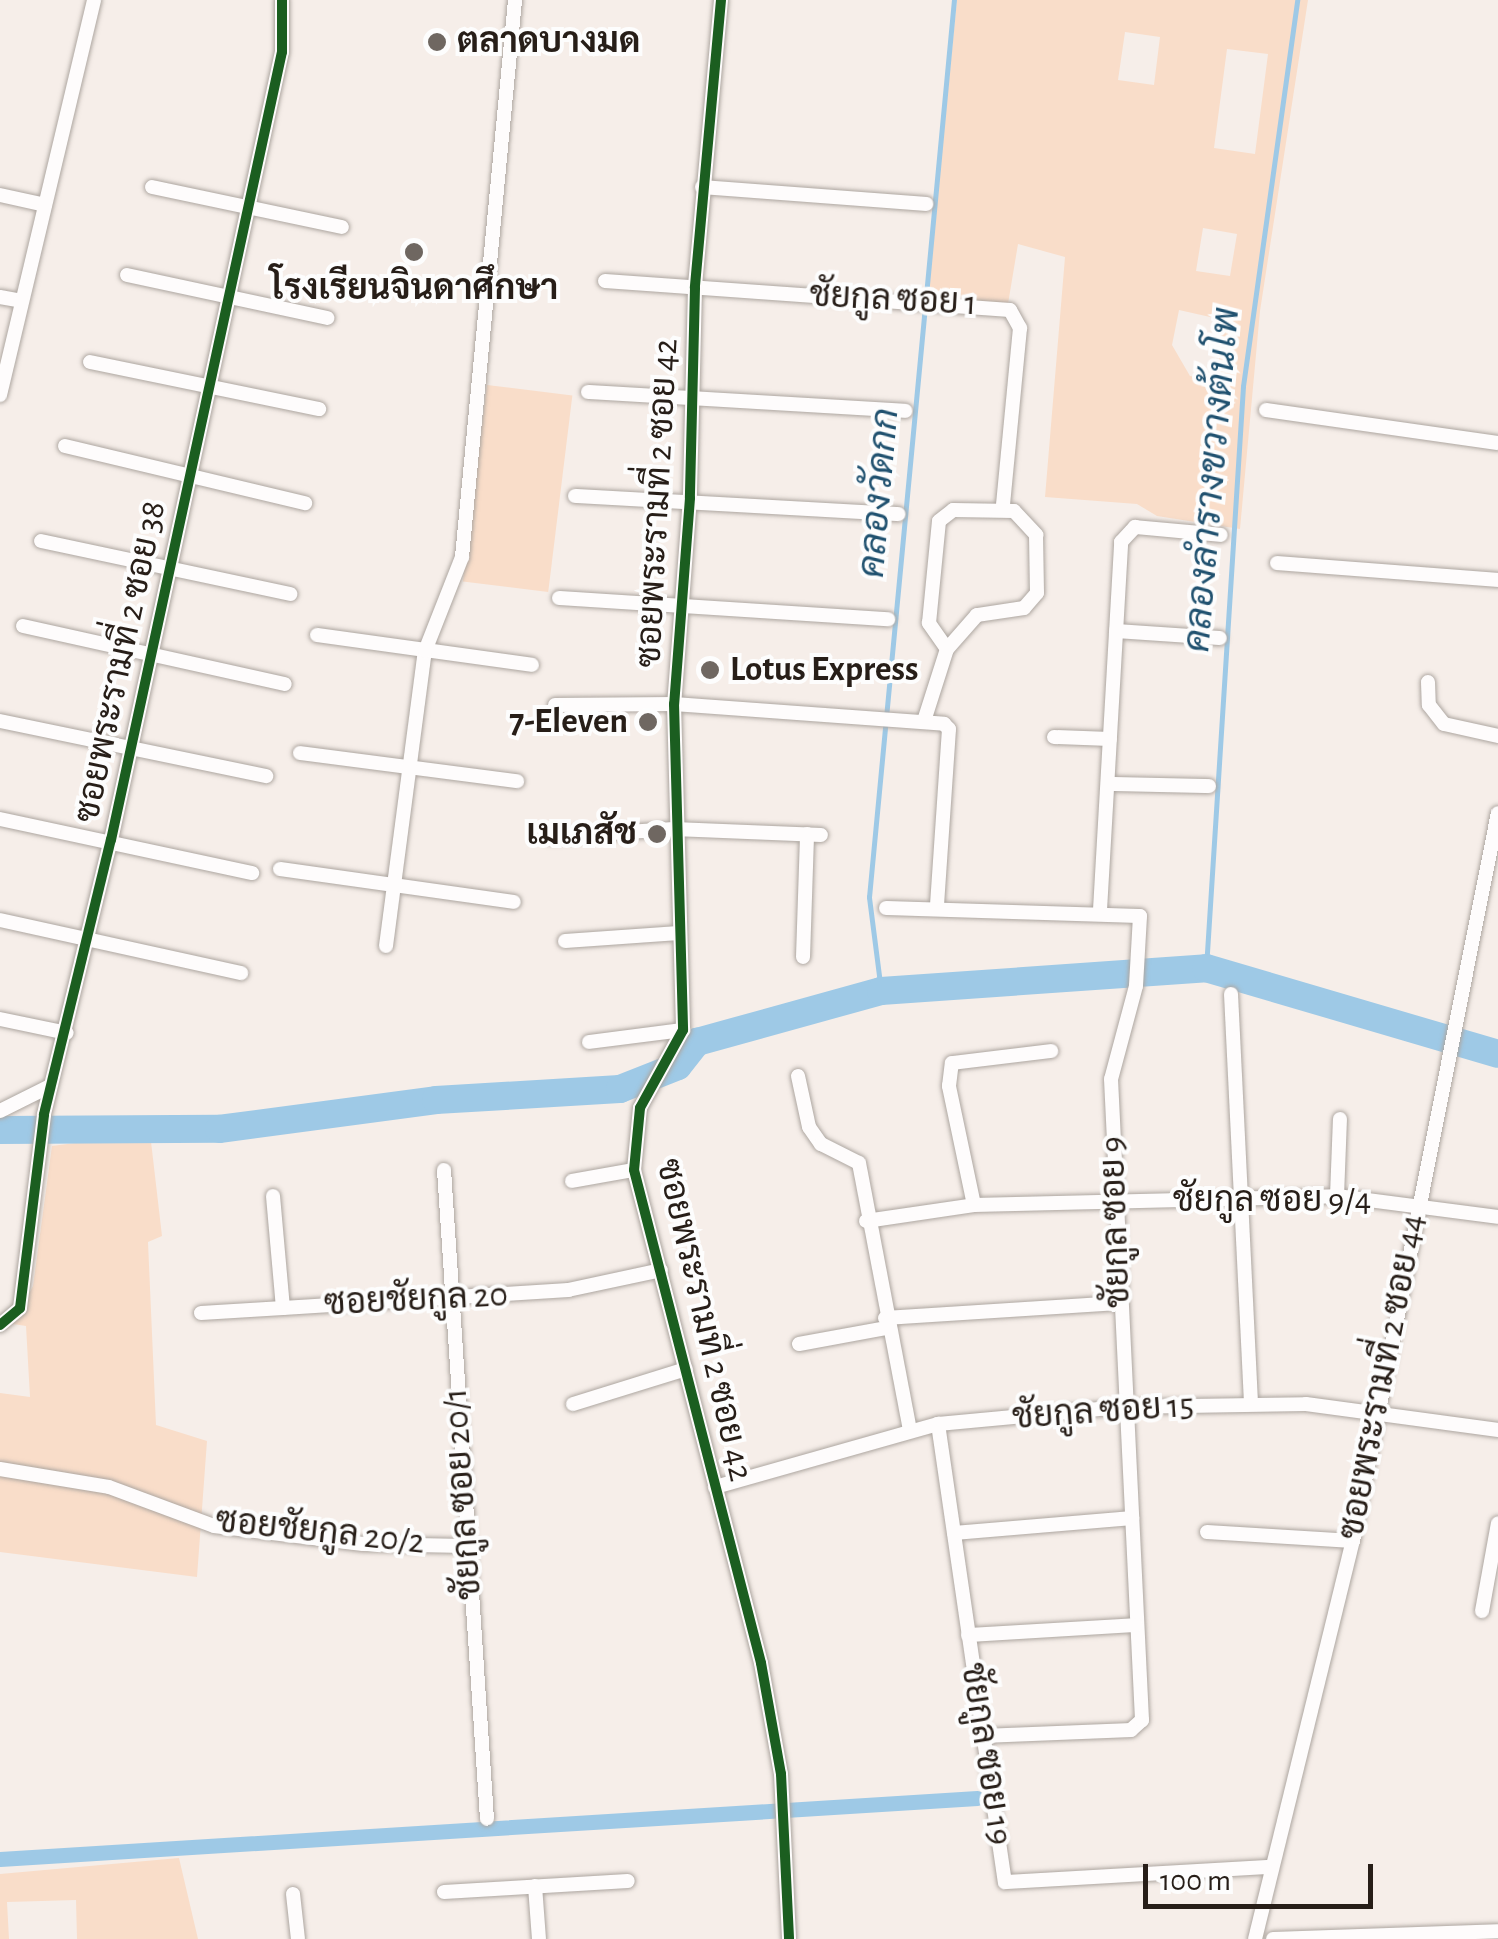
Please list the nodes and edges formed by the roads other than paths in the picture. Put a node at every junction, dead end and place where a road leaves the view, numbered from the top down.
1 (94, 0) edge
2 (282, 0) edge
3 (515, 0) edge
4 (721, 0) edge
5 (152, 187) dead end
6 (702, 188) junction
7 (0, 195) edge
8 (926, 204) dead end
9 (45, 205) junction
10 (248, 208) junction
11 (342, 227) dead end
12 (128, 275) dead end
13 (605, 282) dead end
14 (695, 288) junction
15 (228, 295) junction
16 (0, 296) edge
17 (22, 301) junction
18 (327, 318) dead end
19 (90, 362) dead end
20 (209, 388) junction
21 (588, 392) dead end
22 (0, 394) edge
23 (695, 397) junction
24 (319, 410) dead end
25 (1266, 410) dead end
26 (905, 412) dead end
27 (1498, 443) edge
28 (65, 446) dead end
29 (190, 474) junction
30 (575, 496) dead end
31 (690, 498) junction
32 (305, 503) dead end
33 (1003, 506) junction
34 (898, 514) dead end
35 (1221, 534) dead end
36 (40, 541) dead end
37 (1277, 563) dead end
38 (171, 565) junction
39 (1498, 580) edge
40 (290, 594) dead end
41 (559, 598) dead end
42 (683, 607) junction
43 (888, 619) dead end
44 (23, 626) dead end
45 (1116, 631) junction
46 (318, 635) dead end
47 (1220, 638) dead end
48 (946, 649) junction
49 (152, 651) junction
50 (425, 652) junction
51 (532, 666) dead end
52 (1428, 682) dead end
53 (285, 684) dead end
54 (674, 704) junction
55 (555, 705) dead end
56 (0, 721) edge
57 (924, 721) junction
58 (1498, 736) edge
59 (1054, 737) dead end
60 (1110, 739) junction
61 (130, 747) junction
62 (300, 752) dead end
63 (411, 766) junction
64 (266, 776) dead end
65 (517, 781) dead end
66 (1110, 784) junction
67 (1209, 786) dead end
68 (1498, 813) edge
69 (0, 819) edge
70 (674, 828) junction
71 (548, 837) dead end
72 (111, 840) junction
73 (280, 869) dead end
74 (252, 873) dead end
75 (391, 885) junction
76 (514, 902) dead end
77 (886, 908) dead end
78 (937, 908) junction
79 (1100, 910) junction
80 (0, 920) edge
81 (679, 934) junction
82 (89, 939) junction
83 (565, 940) dead end
84 (386, 946) dead end
85 (803, 957) dead end
86 (241, 973) dead end
87 (1231, 994) dead end
88 (0, 1018) edge
89 (683, 1030) junction
90 (66, 1034) junction
91 (589, 1042) dead end
92 (1051, 1051) dead end
93 (798, 1076) dead end
94 (50, 1086) junction
95 (0, 1111) edge
96 (1340, 1119) dead end
97 (444, 1170) dead end
98 (634, 1170) junction
99 (572, 1181) dead end
100 (273, 1196) dead end
101 (1336, 1196) junction
102 (1240, 1198) junction
103 (1116, 1202) junction
104 (1416, 1203) junction
105 (974, 1205) junction
106 (1498, 1217) edge
107 (866, 1221) junction
108 (661, 1270) junction
109 (449, 1300) junction
110 (1119, 1303) junction
111 (282, 1308) junction
112 (201, 1312) dead end
113 (886, 1323) junction
114 (0, 1325) edge
115 (799, 1344) dead end
116 (686, 1369) junction
117 (1251, 1403) junction
118 (574, 1404) dead end
119 (1123, 1408) junction
120 (1378, 1409) junction
121 (938, 1424) junction
122 (910, 1430) junction
123 (1498, 1430) edge
124 (0, 1469) edge
125 (715, 1487) junction
126 (1132, 1518) junction
127 (1498, 1523) edge
128 (1208, 1532) dead end
129 (954, 1534) junction
130 (1353, 1541) junction
131 (466, 1546) junction
132 (1482, 1611) dead end
133 (1136, 1626) junction
134 (968, 1634) junction
135 (983, 1736) junction
136 (487, 1818) dead end
137 (1269, 1867) junction
138 (628, 1880) dead end
139 (535, 1886) junction
140 (444, 1892) dead end
141 (293, 1894) dead end
142 (1498, 1931) edge
143 (298, 1939) edge
144 (539, 1939) edge
145 (789, 1939) edge
146 (1255, 1939) edge
147 (1274, 1939) edge

1 - 9 street
2 - 10 street, ซอยพระรามที่ 2 ซอย 38
3 - 50 street
4 - 6 street, ซอยพระรามที่ 2 ซอย 42
5 - 10 street
6 - 8 street
6 - 14 street, ซอยพระรามที่ 2 ซอย 42
7 - 9 street
9 - 17 street
10 - 11 street
10 - 15 street, ซอยพระรามที่ 2 ซอย 38
12 - 15 street
13 - 14 street, ชัยกูล ซอย 1
14 - 23 street, ซอยพระรามที่ 2 ซอย 42
14 - 33 street, ชัยกูล ซอย 1
15 - 18 street
15 - 20 street, ซอยพระรามที่ 2 ซอย 38
16 - 17 street
17 - 22 street
19 - 20 street
20 - 24 street
20 - 29 street, ซอยพระรามที่ 2 ซอย 38
21 - 23 street
23 - 26 street
23 - 31 street, ซอยพระรามที่ 2 ซอย 42
25 - 27 street
28 - 29 street
29 - 32 street
29 - 38 street, ซอยพระรามที่ 2 ซอย 38
30 - 31 street
31 - 34 street
31 - 42 street, ซอยพระรามที่ 2 ซอย 42
33 - 48 street
33 - 48 street
35 - 45 street
36 - 38 street
37 - 39 street
38 - 40 street
38 - 49 street, ซอยพระรามที่ 2 ซอย 38
41 - 42 street
42 - 43 street
42 - 54 street, ซอยพระรามที่ 2 ซอย 42
44 - 49 street
45 - 47 street
45 - 60 street
46 - 50 street
48 - 57 street
49 - 53 street
49 - 61 street, ซอยพระรามที่ 2 ซอย 38
50 - 51 street
50 - 63 street
52 - 58 street
54 - 55 street
54 - 57 street
54 - 70 street, ซอยพระรามที่ 2 ซอย 42
56 - 61 street
57 - 78 street
59 - 60 street
60 - 66 street
61 - 64 street
61 - 72 street, ซอยพระรามที่ 2 ซอย 38
62 - 63 street
63 - 65 street
63 - 75 street
66 - 67 street
66 - 79 street
68 - 104 street, ซอยพระรามที่ 2 ซอย 44
69 - 72 street
70 - 71 street
70 - 81 street, ซอยพระรามที่ 2 ซอย 42
70 - 85 street
72 - 74 street
72 - 82 street, ซอยพระรามที่ 2 ซอย 38
73 - 75 street
75 - 76 street
75 - 84 street
77 - 78 street, ชัยกูล ซอย 9
78 - 79 street, ชัยกูล ซอย 9
79 - 103 street, ชัยกูล ซอย 9
80 - 82 street
81 - 83 street
81 - 89 street, ซอยพระรามที่ 2 ซอย 42
82 - 86 street
82 - 90 street, ซอยพระรามที่ 2 ซอย 38
87 - 102 street
88 - 90 street
89 - 91 street
89 - 98 street, ซอยพระรามที่ 2 ซอย 42
90 - 94 street, ซอยพระรามที่ 2 ซอย 38
92 - 105 street
93 - 107 street
94 - 95 street
94 - 114 street, ซอยพระรามที่ 2 ซอย 38
96 - 101 street
97 - 109 street, ชัยกูล ซอย 20/1
98 - 99 street
98 - 108 street, ซอยพระรามที่ 2 ซอย 42
100 - 111 street, ซอยชัยกูล 20
101 - 102 street, ชัยกูล ซอย 9/4
101 - 104 street, ชัยกูล ซอย 9/4
102 - 103 street, ชัยกูล ซอย 9/4
102 - 117 street
103 - 105 street, ชัยกูล ซอย 9/4
103 - 110 street, ชัยกูล ซอย 9
104 - 106 street, ชัยกูล ซอย 9/4
104 - 120 street, ซอยพระรามที่ 2 ซอย 44
105 - 107 street, ชัยกูล ซอย 9/4
107 - 113 street
108 - 109 street, ซอยชัยกูล 20
108 - 116 street, ซอยพระรามที่ 2 ซอย 42
109 - 111 street, ซอยชัยกูล 20
109 - 131 street, ชัยกูล ซอย 20/1
110 - 113 street
110 - 119 street, ชัยกูล ซอย 9
111 - 112 street
113 - 115 street
113 - 122 street
116 - 118 street
116 - 125 street, ซอยพระรามที่ 2 ซอย 42
117 - 119 street, ชัยกูล ซอย 15
117 - 120 street, ชัยกูล ซอย 15
119 - 121 street, ชัยกูล ซอย 15
119 - 126 street, ชัยกูล ซอย 9
120 - 123 street, ชัยกูล ซอย 15
120 - 130 street, ซอยพระรามที่ 2 ซอย 44
121 - 122 street, ชัยกูล ซอย 15
121 - 129 street, ชัยกูล ซอย 19
122 - 125 street, ชัยกูล ซอย 15
124 - 131 street, ซอยชัยกูล 20/2
125 - 145 street, ซอยพระรามที่ 2 ซอย 42
126 - 129 street
126 - 133 street, ชัยกูล ซอย 9
127 - 132 street
128 - 130 street
129 - 134 street, ชัยกูล ซอย 19
130 - 137 street, ซอยพระรามที่ 2 ซอย 44
131 - 136 street, ชัยกูล ซอย 20/1
133 - 134 street
133 - 135 street, ชัยกูล ซอย 9
134 - 135 street, ชัยกูล ซอย 19
135 - 137 street, ชัยกูล ซอย 19
137 - 146 street, ซอยพระรามที่ 2 ซอย 44
138 - 139 street
139 - 140 street
139 - 144 street
141 - 143 street
142 - 147 street

